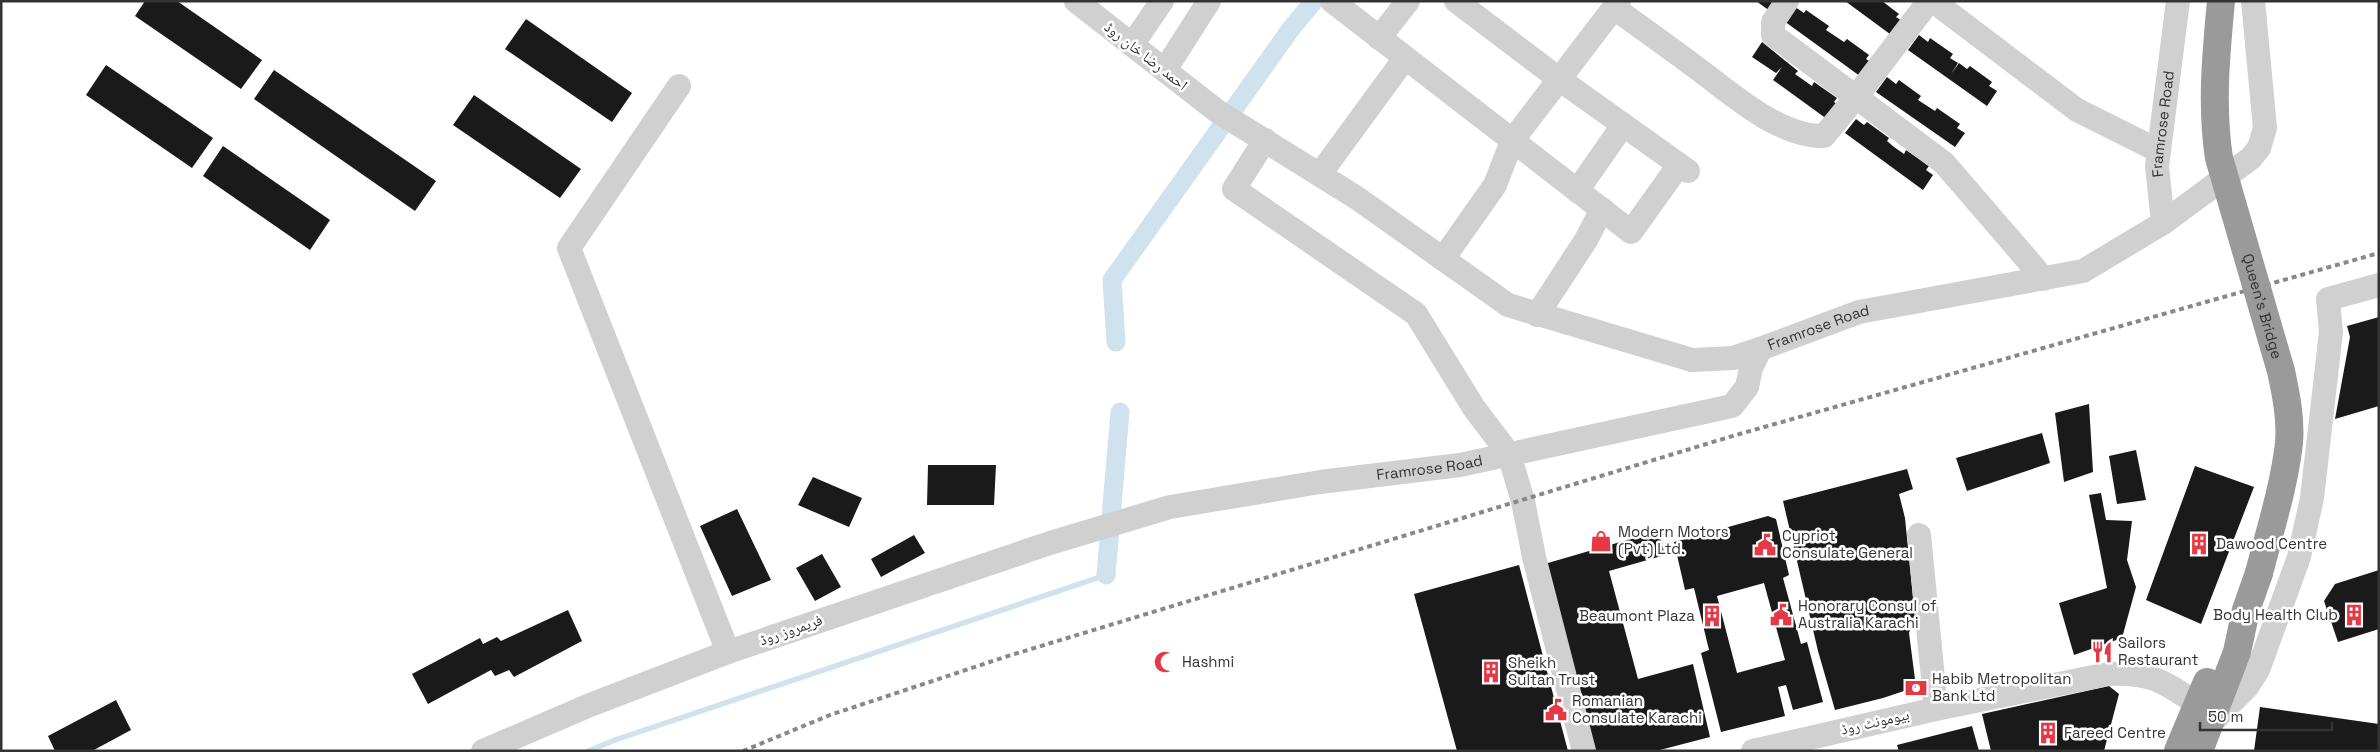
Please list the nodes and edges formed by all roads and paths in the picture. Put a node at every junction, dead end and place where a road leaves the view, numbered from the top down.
1 (1162, 1) edge
2 (1209, 1) edge
3 (1408, 1) edge
4 (1456, 1) edge
5 (1787, 1) edge
6 (1929, 1) edge
7 (1933, 1) edge
8 (2178, 1) edge
9 (2221, 1) edge
10 (2253, 1) edge
11 (1333, 2) edge
12 (1616, 4) edge
13 (1087, 5) edge
14 (1379, 38) junction
15 (1132, 45) junction
16 (1405, 58) junction
17 (1165, 70) junction
18 (1559, 79) junction
19 (679, 86) dead end
20 (1856, 97) junction
21 (1623, 125) junction
22 (1265, 140) junction
23 (1512, 141) junction
24 (2159, 151) junction
25 (1320, 174) junction
26 (1577, 191) junction
27 (1602, 209) junction
28 (2163, 223) junction
29 (1443, 259) junction
30 (2044, 279) junction
31 (2379, 284) edge
32 (1537, 315) junction
33 (1760, 350) junction
34 (1509, 454) junction
35 (1105, 526) joint
36 (1920, 535) dead end
37 (728, 652) junction
38 (1936, 708) junction
39 (2201, 727) edge
40 (483, 751) edge
41 (1584, 751) edge
42 (1754, 751) edge
43 (2178, 751) edge

1 - 15 street
2 - 17 street
3 - 14 street
4 - 18 street
5 - 20 street
6 - 20 street
7 - 24 street
8 - 24 street, Framrose Road
9 - 39 highway, Queen's Bridge, bridge
10 - 28 street
11 - 14 street
12 - 18 street
12 - 20 street
13 - 15 street, احمد رضا خان روڈ
14 - 16 street
15 - 17 street, احمد رضا خان روڈ
16 - 23 street
16 - 25 street
17 - 22 street, احمد رضا خان روڈ
18 - 21 street
18 - 23 street
19 - 37 street
20 - 30 street
21 - 26 street
21 - 27 street
22 - 25 street, احمد رضا خان روڈ
22 - 34 street
23 - 26 street
23 - 29 street
24 - 28 street, Framrose Road
25 - 29 street, احمد رضا خان روڈ
26 - 27 street
27 - 32 street
28 - 30 street, Framrose Road
29 - 32 street, احمد رضا خان روڈ
30 - 33 street, Framrose Road
31 - 39 street
32 - 33 street, احمد رضا خان روڈ
33 - 34 street, Framrose Road
34 - 35 street, Framrose Road
34 - 41 street
35 - 37 street, فریمروز روڈ
36 - 38 street
37 - 40 street, فریمروز روڈ
38 - 39 street, بیومونٹ روڈ
38 - 42 street, بیومونٹ روڈ
39 - 43 highway, Queen's Bridge

